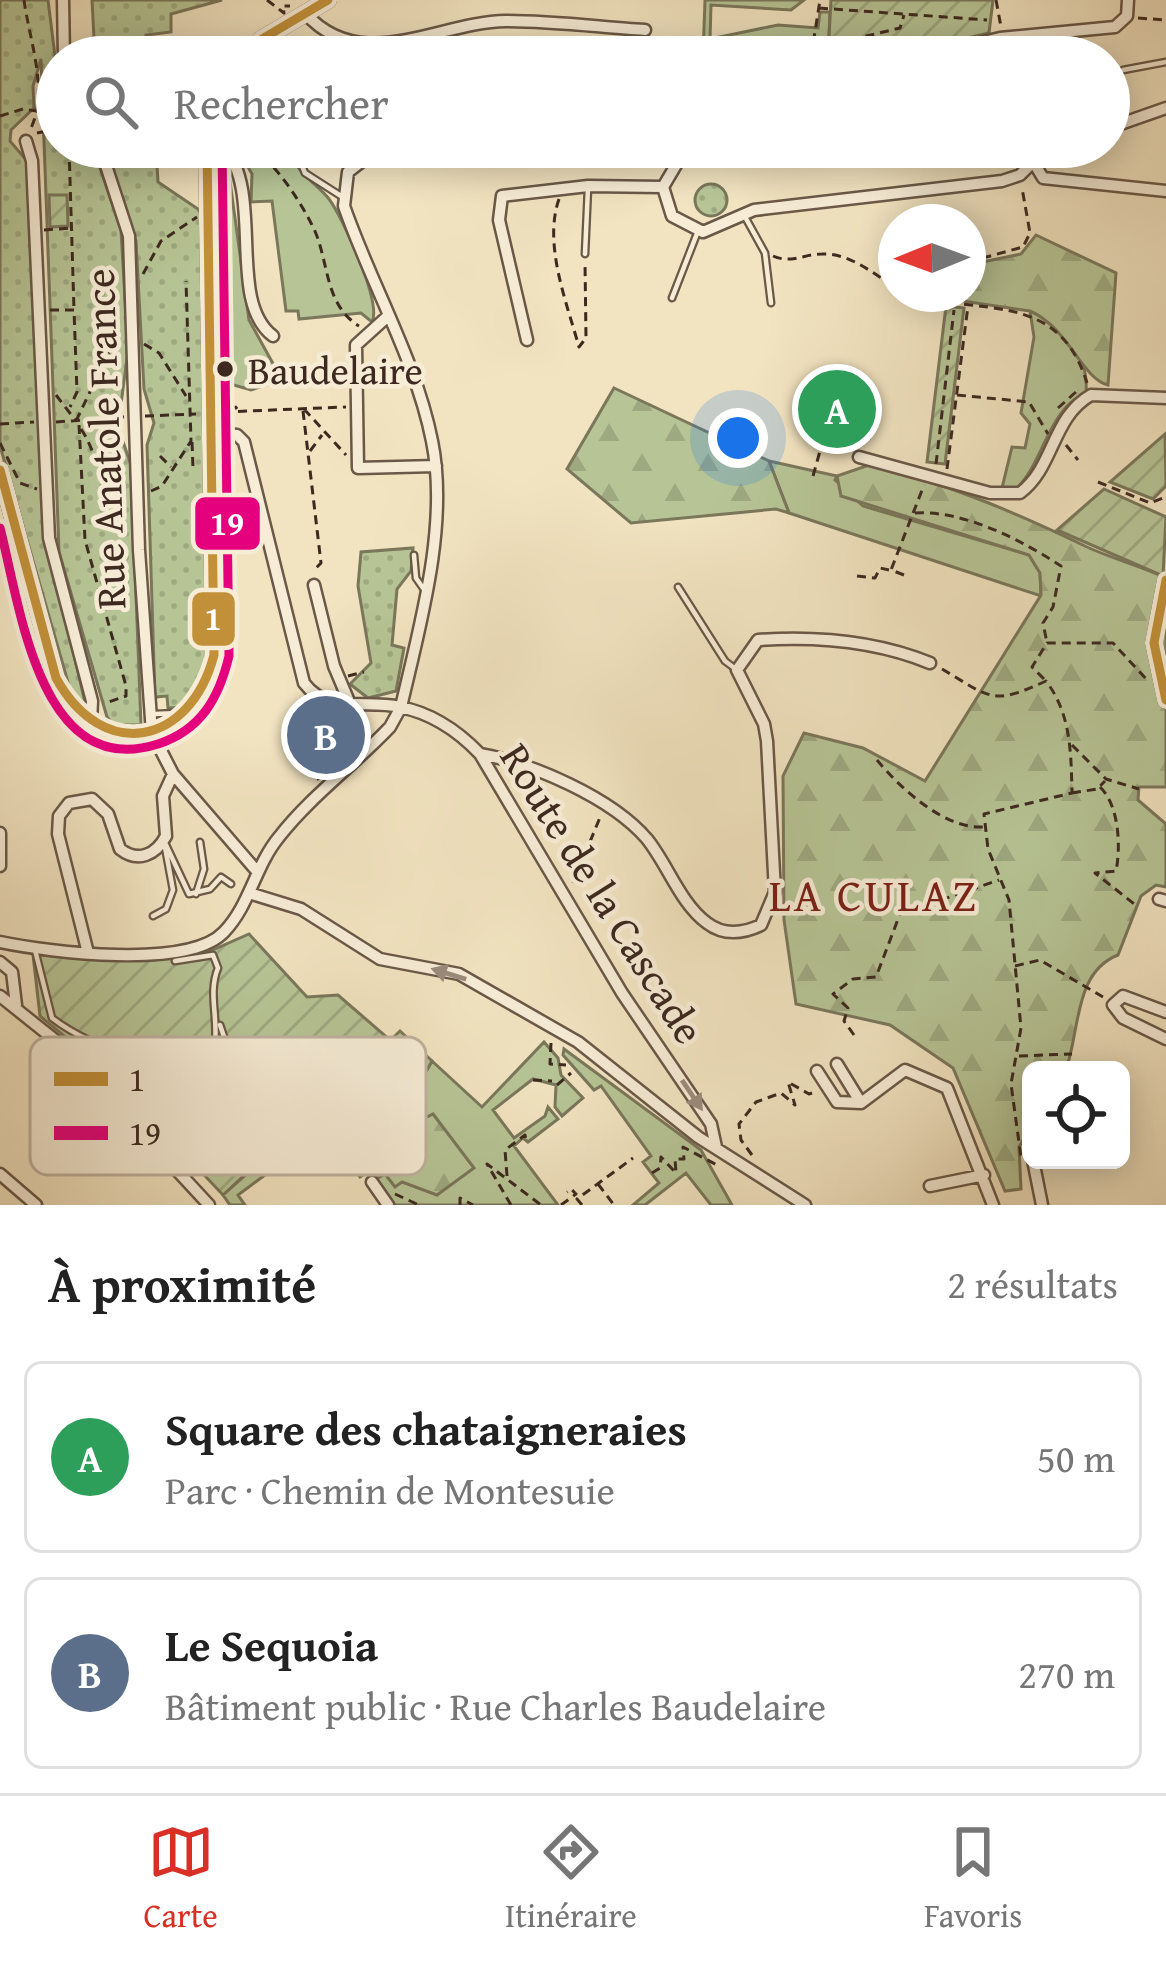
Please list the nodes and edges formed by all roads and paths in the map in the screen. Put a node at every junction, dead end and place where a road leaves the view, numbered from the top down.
1 (24, 0) edge
2 (63, 0) edge
3 (267, 0) edge
4 (328, 0) edge
5 (820, 0) edge
6 (996, 0) edge
7 (1128, 0) edge
8 (286, 4) dead end
9 (819, 8) junction
10 (305, 13) junction
11 (904, 14) junction
12 (1127, 16) junction
13 (986, 20) dead end
14 (1166, 20) edge
15 (645, 30) dead end
16 (64, 36) edge
17 (273, 36) edge
18 (335, 36) edge
19 (423, 36) edge
20 (815, 36) edge
21 (867, 36) edge
22 (1000, 36) edge
23 (1021, 36) edge
24 (1166, 62) edge
25 (1130, 69) edge
26 (36, 84) edge
27 (1166, 109) edge
28 (36, 113) edge
29 (0, 116) edge
30 (36, 118) edge
31 (1130, 121) edge
32 (36, 136) edge
33 (26, 140) junction
34 (70, 168) edge
35 (107, 168) edge
36 (207, 168) edge
37 (235, 168) edge
38 (275, 168) edge
39 (303, 168) edge
40 (353, 168) edge
41 (674, 168) edge
42 (1014, 168) edge
43 (1028, 168) edge
44 (1040, 168) edge
45 (1020, 175) junction
46 (588, 186) junction
47 (663, 187) junction
48 (562, 190) junction
49 (1166, 191) edge
50 (342, 196) junction
51 (744, 214) junction
52 (72, 228) junction
53 (36, 230) junction
54 (698, 231) junction
55 (766, 253) junction
56 (585, 254) joint
57 (986, 257) edge
58 (878, 278) edge
59 (186, 281) dead end
60 (672, 298) dead end
61 (771, 303) dead end
62 (986, 307) edge
63 (41, 310) junction
64 (74, 310) junction
65 (954, 312) edge
66 (968, 312) edge
67 (388, 316) junction
68 (368, 330) junction
69 (273, 336) dead end
70 (134, 339) junction
71 (527, 340) dead end
72 (43, 381) junction
73 (1088, 388) dead end
74 (212, 391) junction
75 (956, 395) junction
76 (187, 398) junction
77 (1166, 398) edge
78 (357, 407) junction
79 (302, 408) junction
80 (69, 409) junction
81 (238, 411) junction
82 (213, 413) junction
83 (188, 414) junction
84 (157, 416) dead end
85 (118, 418) dead end
86 (39, 422) dead end
87 (58, 422) dead end
88 (77, 423) junction
89 (0, 424) edge
90 (213, 433) junction
91 (323, 433) junction
92 (1054, 437) junction
93 (871, 438) dead end
94 (191, 441) junction
95 (0, 443) edge
96 (309, 454) junction
97 (160, 456) dead end
98 (859, 458) dead end
99 (1078, 460) dead end
100 (436, 466) junction
101 (172, 468) junction
102 (193, 468) dead end
103 (358, 468) junction
104 (0, 470) edge
105 (935, 474) junction
106 (812, 476) dead end
107 (1098, 482) dead end
108 (36, 489) dead end
109 (137, 492) junction
110 (1166, 497) edge
111 (915, 513) junction
112 (139, 550) junction
113 (414, 555) dead end
114 (316, 568) dead end
115 (891, 570) junction
116 (904, 575) dead end
117 (857, 576) dead end
118 (1166, 580) edge
119 (314, 585) dead end
120 (678, 587) dead end
121 (424, 589) junction
122 (1047, 643) junction
123 (930, 663) joint
124 (736, 670) junction
125 (1046, 681) junction
126 (310, 692) junction
127 (1166, 700) edge
128 (350, 704) junction
129 (401, 706) junction
130 (189, 712) junction
131 (148, 714) junction
132 (92, 715) junction
133 (152, 733) junction
134 (1071, 744) junction
135 (480, 754) junction
136 (877, 760) dead end
137 (173, 774) junction
138 (1106, 779) junction
139 (325, 787) junction
140 (1100, 787) junction
141 (1139, 789) dead end
142 (1072, 793) junction
143 (603, 806) junction
144 (985, 827) junction
145 (0, 833) edge
146 (163, 842) junction
147 (200, 842) dead end
148 (0, 866) edge
149 (255, 868) junction
150 (1000, 880) junction
151 (231, 884) dead end
152 (563, 892) junction
153 (249, 893) junction
154 (196, 895) junction
155 (1138, 908) dead end
156 (153, 916) dead end
157 (0, 942) edge
158 (34, 949) junction
159 (88, 953) junction
160 (175, 961) dead end
161 (0, 962) edge
162 (1014, 966) junction
163 (0, 996) edge
164 (16, 1005) junction
165 (1113, 1005) junction
166 (1166, 1012) edge
167 (218, 1020) junction
168 (553, 1034) junction
169 (854, 1035) dead end
170 (50, 1037) edge
171 (81, 1037) edge
172 (216, 1037) edge
173 (224, 1037) edge
174 (1166, 1039) edge
175 (1072, 1054) dead end
176 (1017, 1057) junction
177 (836, 1064) dead end
178 (566, 1065) dead end
179 (817, 1071) dead end
180 (571, 1072) dead end
181 (533, 1080) dead end
182 (827, 1086) junction
183 (809, 1094) junction
184 (861, 1103) junction
185 (795, 1105) junction
186 (1018, 1135) junction
187 (522, 1138) dead end
188 (1022, 1141) edge
189 (716, 1147) junction
190 (753, 1154) dead end
191 (633, 1158) dead end
192 (716, 1166) dead end
193 (1034, 1169) edge
194 (1024, 1172) dead end
195 (652, 1173) dead end
196 (0, 1174) edge
197 (181, 1175) edge
198 (984, 1175) junction
199 (510, 1180) junction
200 (372, 1182) dead end
201 (598, 1184) junction
202 (930, 1186) dead end
203 (567, 1192) dead end
204 (578, 1200) edge
205 (35, 1205) edge
206 (208, 1205) edge
207 (388, 1205) edge
208 (402, 1205) edge
209 (418, 1205) edge
210 (460, 1205) edge
211 (472, 1205) edge
212 (512, 1205) edge
213 (541, 1205) edge
214 (561, 1205) edge
215 (614, 1205) edge
216 (805, 1205) edge
217 (993, 1205) edge
218 (1042, 1205) edge

1 - 26 path
2 - 16 street
3 - 8 path
4 - 10 main road
5 - 9 path
6 - 22 path
7 - 12 street
9 - 11 path
9 - 20 path
10 - 17 main road
10 - 18 street
11 - 13 path
11 - 21 path
12 - 14 path
12 - 23 street
15 - 19 street
24 - 25 lane
27 - 31 street
28 - 29 path
30 - 33 path
32 - 33 path
33 - 53 street
34 - 52 path
35 - 70 street, Rue Anatole France
36 - 74 main road
37 - 69 street
38 - 68 path
39 - 50 lane
40 - 50 street
41 - 47 street
42 - 45 path
43 - 45 street
44 - 49 street
45 - 51 street
45 - 57 path
46 - 47 street
46 - 48 street
46 - 56 lane
47 - 54 street
48 - 56 path
48 - 71 street
50 - 67 street
51 - 54 street
51 - 55 lane
52 - 53 path
52 - 64 path
53 - 63 street
54 - 60 lane
55 - 58 path
55 - 61 lane
59 - 76 path
62 - 73 path
63 - 64 path
63 - 72 street
64 - 80 path
65 - 105 path
66 - 75 path
67 - 68 street
67 - 100 street
68 - 78 street
70 - 76 path
70 - 109 street, Rue Anatole France
72 - 80 path
72 - 132 street
74 - 81 path
74 - 82 main road
75 - 92 path
75 - 105 path
76 - 83 path
77 - 92 street
78 - 79 path
78 - 103 street
79 - 81 path
79 - 91 path
79 - 96 path
80 - 88 path
81 - 82 path
82 - 83 path
82 - 90 main road
83 - 84 path
83 - 94 path
85 - 88 path
86 - 89 path
87 - 88 path
88 - 112 path
88 - 132 path
90 - 126 street
90 - 130 main road
91 - 96 path
91 - 103 path
92 - 99 path
92 - 105 street
93 - 106 path
94 - 101 path
94 - 102 path
95 - 108 path
96 - 114 path
97 - 101 path
98 - 105 street
100 - 103 street
100 - 121 street
101 - 109 path
104 - 132 main road
105 - 111 path
107 - 110 path
109 - 112 street, Rue Anatole France
111 - 115 path
111 - 122 path
112 - 131 street, Rue Anatole France
113 - 121 lane
115 - 116 path
115 - 117 path
118 - 127 main road
119 - 128 street
120 - 124 lane
121 - 129 street
122 - 125 path
122 - 127 path
123 - 124 street
123 - 125 path
124 - 143 street
125 - 134 path
126 - 128 street
126 - 139 path
128 - 129 street
129 - 135 street, Route de la Cascade
129 - 139 street
130 - 131 lane
130 - 133 main road
131 - 133 street, Rue Anatole France
132 - 133 main road
133 - 137 street, Rue Anatole France
134 - 138 path
134 - 142 path
135 - 143 street
135 - 152 street, Route de la Cascade
136 - 144 path
137 - 146 street
137 - 149 street, Rue Anatole France
138 - 140 path
138 - 141 path
139 - 149 street
140 - 142 path
140 - 155 path
142 - 144 path
143 - 152 path
144 - 150 path
145 - 148 street
146 - 154 lane
146 - 156 lane
146 - 159 street
147 - 154 lane
149 - 153 street
150 - 162 path
150 - 169 path
151 - 154 lane
152 -> 189 street, Route de la Cascade
153 - 159 street
168 -> 153 street
157 - 158 street
158 - 159 street
158 - 171 lane
160 - 167 lane
161 - 164 street
162 - 165 path
162 - 176 path
163 - 164 street
164 - 170 street
165 - 166 street
165 - 174 street
167 - 172 lane
167 - 173 lane
168 - 178 path
168 - 189 street
175 - 176 path
176 - 186 path
177 - 184 street
179 - 182 street
180 - 181 path
182 - 183 path
182 - 184 street
183 - 185 path
183 - 185 path
184 - 198 street
185 - 190 path
186 - 188 path
186 - 194 path
187 - 199 path
189 - 216 street
191 - 201 path
192 - 195 path
193 - 218 street
196 - 205 street
197 - 206 street
198 - 202 street
198 - 217 street
199 - 212 path
199 - 213 path
200 - 207 street
201 - 204 path
201 - 215 path
203 - 204 path
204 - 214 path
208 - 209 path
210 - 211 path

